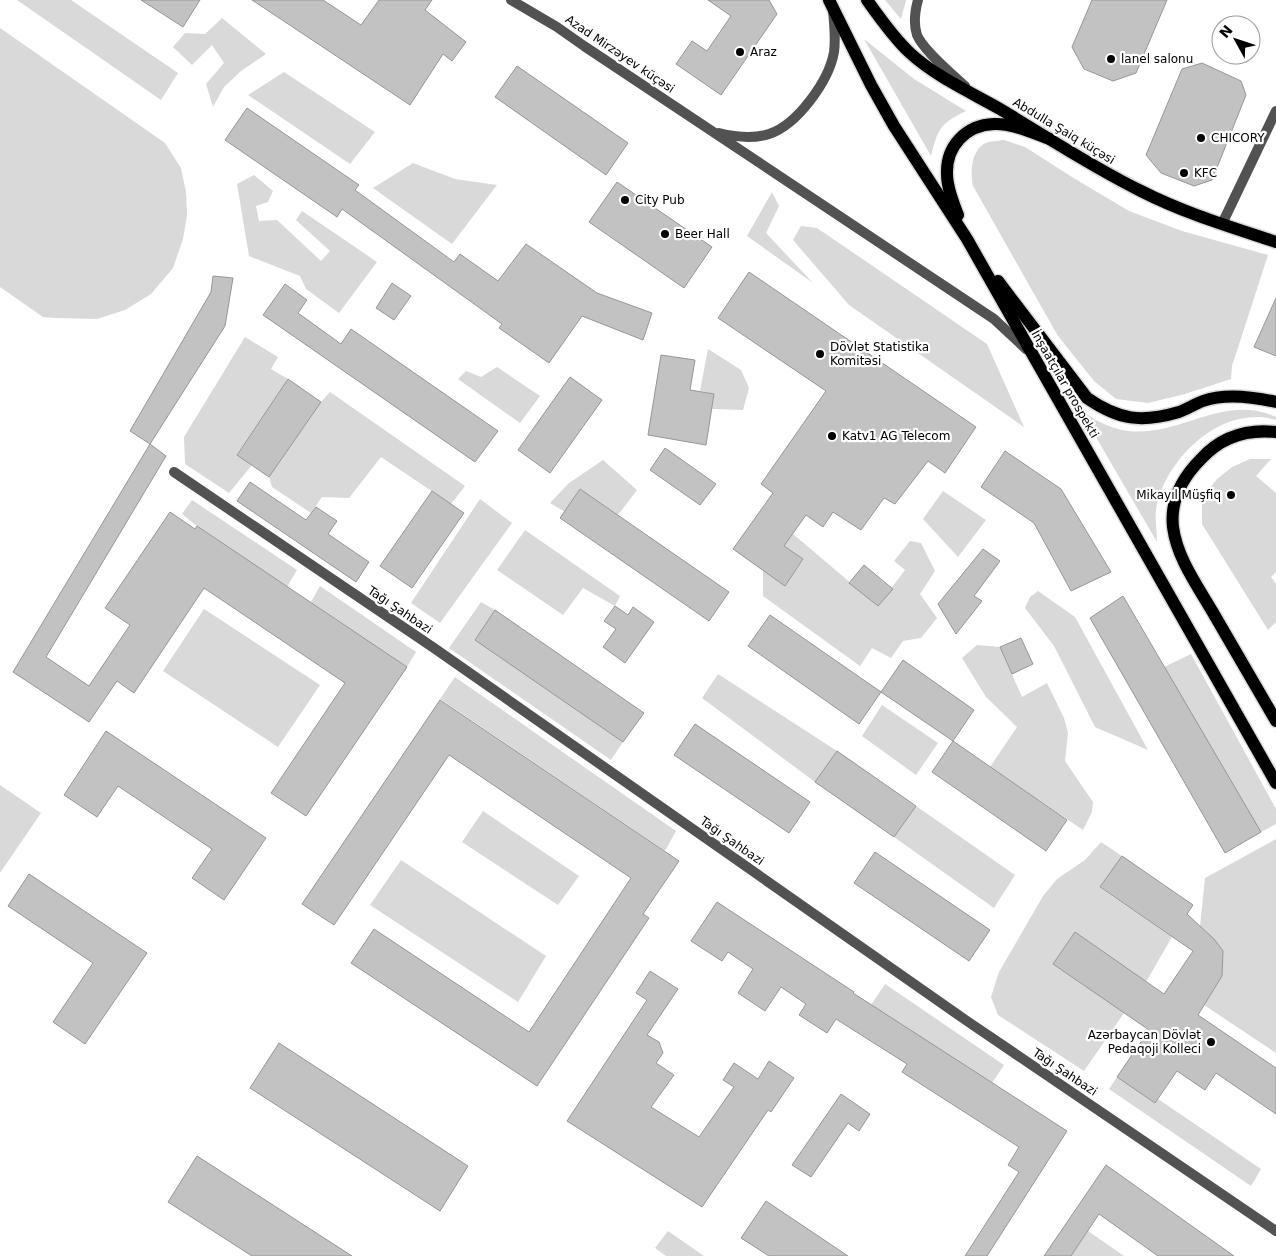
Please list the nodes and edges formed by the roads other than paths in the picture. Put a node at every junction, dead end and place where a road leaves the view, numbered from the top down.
1 (510, 0) edge
2 (867, 0) edge
3 (918, 0) edge
4 (831, 4) edge
5 (971, 92) junction
6 (1276, 111) edge
7 (713, 132) junction
8 (1050, 138) junction
9 (1222, 224) junction
10 (967, 239) junction
11 (1276, 242) edge
12 (1036, 359) junction
13 (1276, 402) edge
14 (1276, 432) edge
15 (174, 472) dead end
16 (1276, 721) edge
17 (1276, 782) edge
18 (1276, 1231) edge

1 - 7 street, Azad Mirzəyev küçəsi
2 - 5 main road, Abdulla Şaiq küçəsi
3 - 5 street
4 - 7 street
4 - 10 main road, İnşaatçılar prospekti
5 - 8 main road, Abdulla Şaiq küçəsi
6 - 9 street
7 - 12 street, Azad Mirzəyev küçəsi
8 - 9 main road, Abdulla Şaiq küçəsi
8 - 10 main road
9 - 11 main road, Abdulla Şaiq küçəsi
10 - 12 main road, İnşaatçılar prospekti
10 - 13 main road
12 - 17 main road, İnşaatçılar prospekti
14 - 16 main road
15 - 18 street, Tağı Şahbazi

